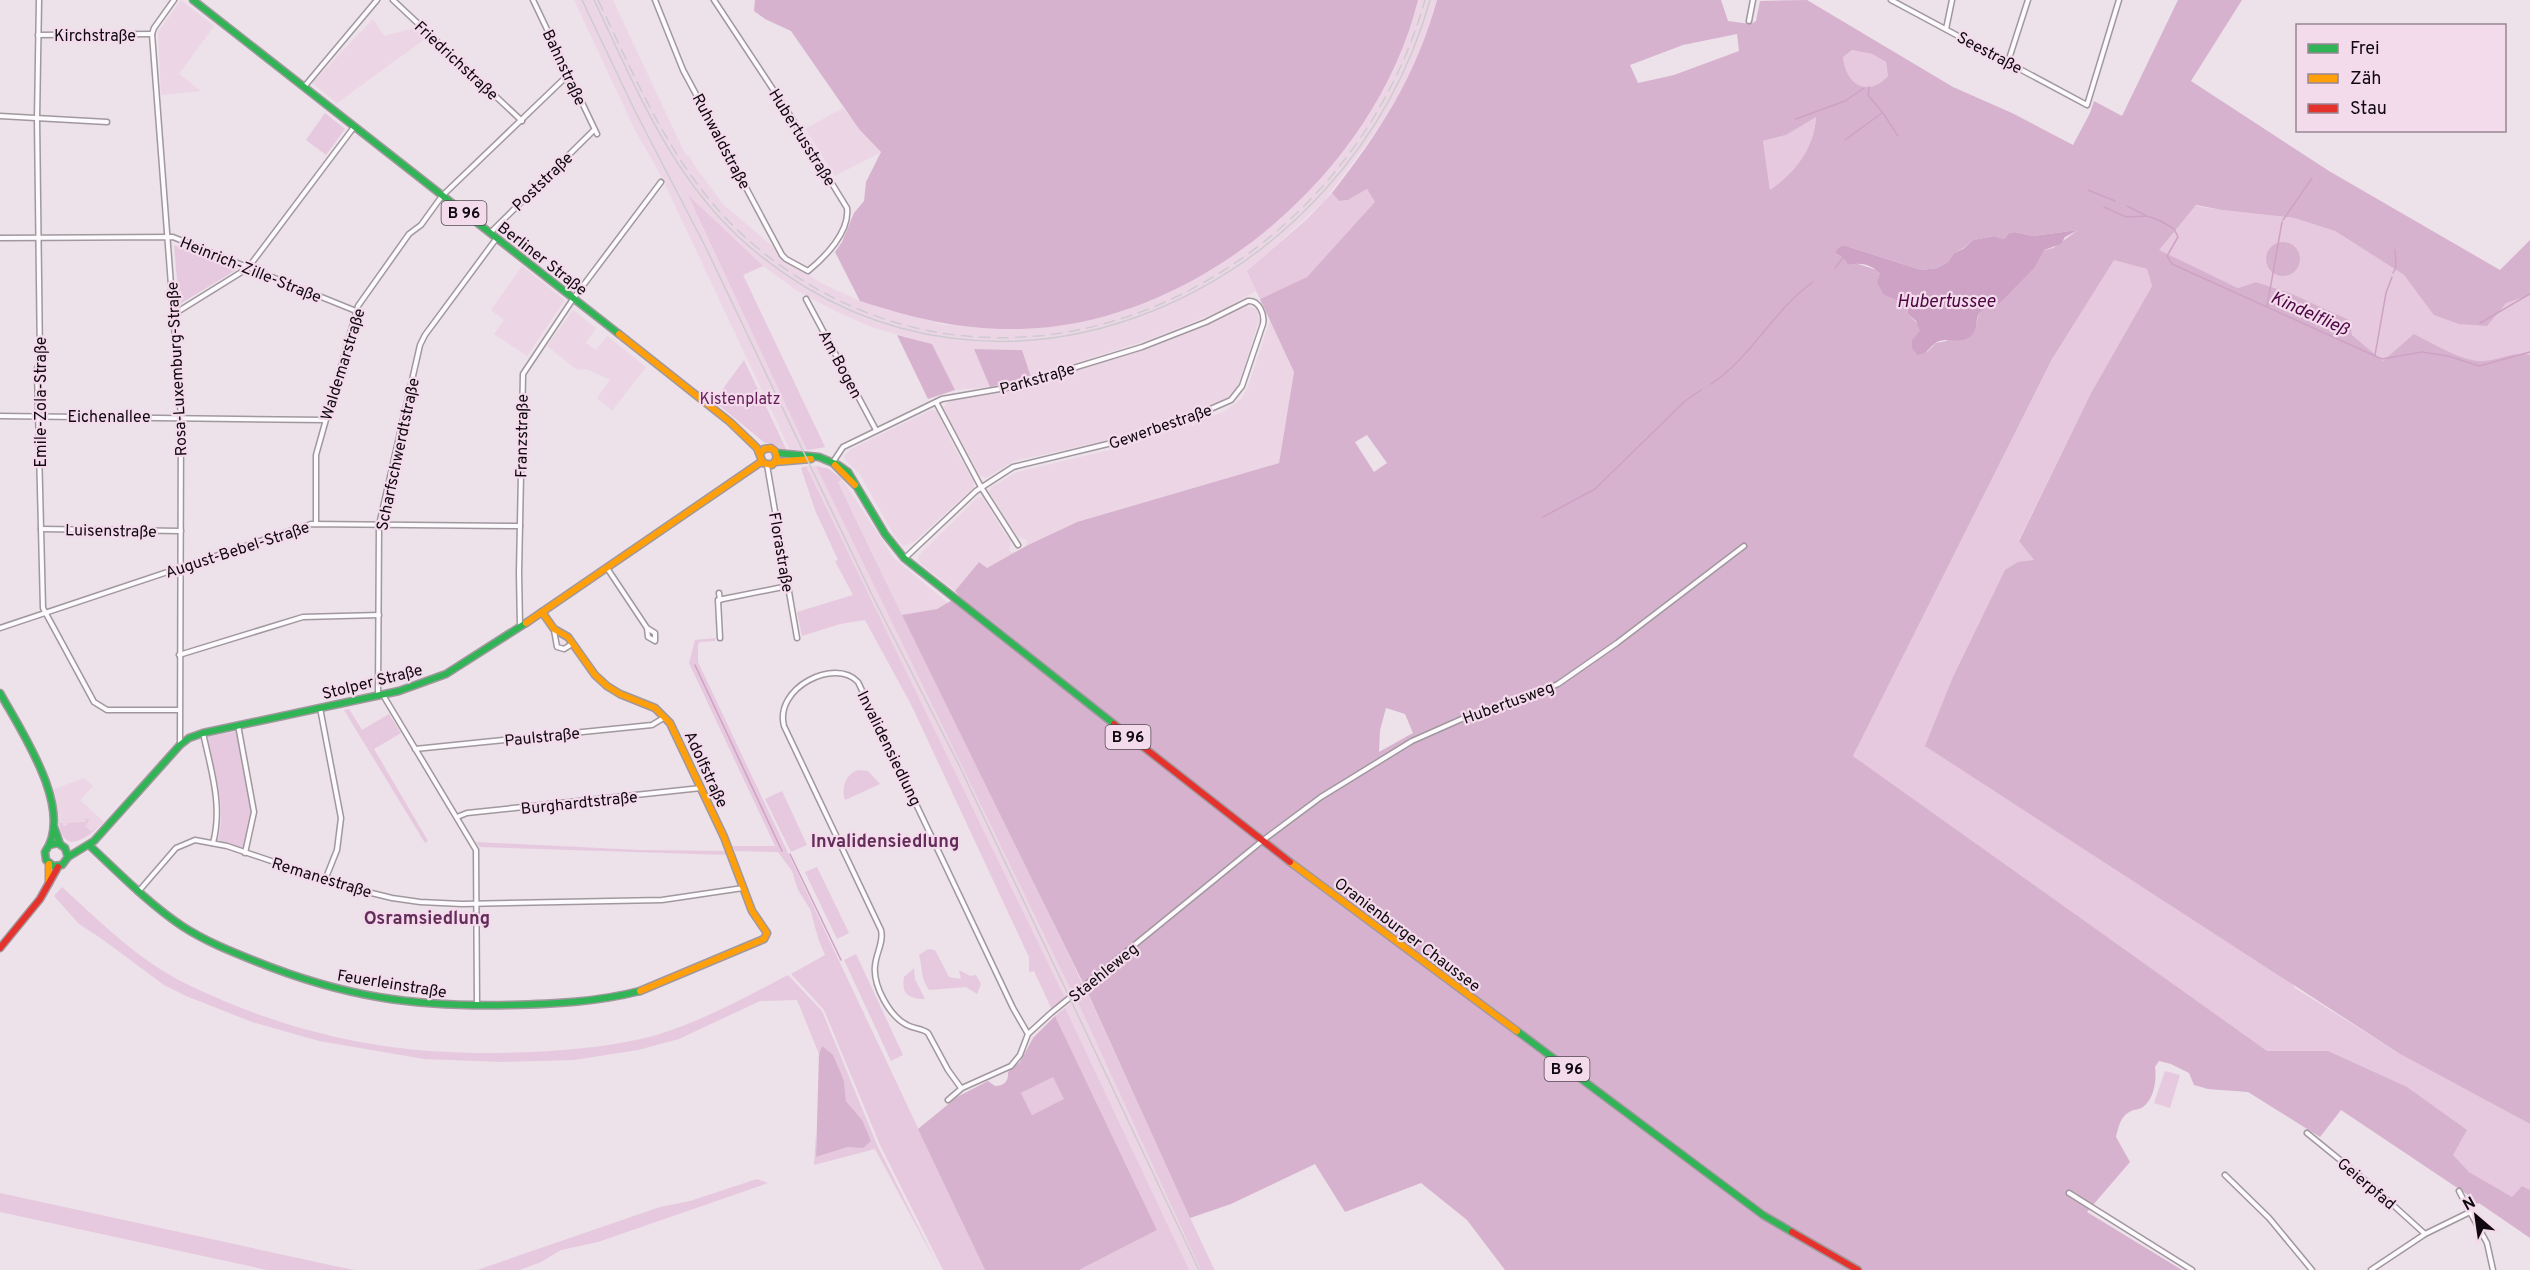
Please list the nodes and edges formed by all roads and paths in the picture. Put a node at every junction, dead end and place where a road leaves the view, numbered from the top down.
1 (39, 0) edge
2 (174, 0) edge
3 (193, 0) edge
4 (377, 0) edge
5 (393, 0) edge
6 (533, 0) edge
7 (655, 0) edge
8 (714, 0) edge
9 (1753, 0) edge
10 (1891, 0) edge
11 (1952, 0) edge
12 (2028, 0) edge
13 (2119, 0) edge
14 (1749, 21) dead end
15 (1946, 29) junction
16 (152, 34) junction
17 (38, 35) junction
18 (2008, 62) junction
19 (568, 75) junction
20 (304, 87) junction
21 (0, 116) edge
22 (37, 119) junction
23 (522, 121) junction
24 (107, 122) dead end
25 (355, 126) junction
26 (596, 132) joint
27 (661, 182) dead end
28 (442, 196) junction
29 (490, 233) junction
30 (168, 236) junction
31 (0, 238) edge
32 (38, 238) junction
33 (497, 238) junction
34 (248, 268) junction
35 (805, 271) joint
36 (806, 298) dead end
37 (573, 299) junction
38 (1249, 301) joint
39 (356, 311) junction
40 (174, 314) junction
41 (936, 402) junction
42 (0, 416) edge
43 (39, 416) junction
44 (181, 417) junction
45 (325, 420) junction
46 (734, 426) junction
47 (876, 430) junction
48 (768, 448) junction
49 (777, 453) junction
50 (760, 454) junction
51 (814, 458) junction
52 (775, 462) junction
53 (833, 463) junction
54 (764, 464) junction
55 (981, 487) junction
56 (316, 523) junction
57 (379, 525) junction
58 (520, 525) junction
59 (41, 529) junction
60 (181, 531) junction
61 (1018, 546) dead end
62 (1744, 546) dead end
63 (904, 558) junction
64 (180, 566) junction
65 (607, 568) junction
66 (788, 586) junction
67 (719, 593) dead end
68 (720, 600) junction
69 (542, 612) junction
70 (44, 613) junction
71 (379, 615) junction
72 (520, 627) junction
73 (0, 628) edge
74 (647, 628) dead end
75 (554, 629) junction
76 (720, 638) dead end
77 (797, 638) dead end
78 (572, 644) junction
79 (179, 655) junction
80 (0, 693) edge
81 (381, 696) junction
82 (320, 708) junction
83 (179, 710) junction
84 (665, 716) junction
85 (238, 725) junction
86 (203, 733) junction
87 (180, 745) junction
88 (415, 749) junction
89 (701, 788) junction
90 (457, 816) junction
91 (54, 827) junction
92 (1262, 841) junction
93 (213, 843) junction
94 (51, 845) junction
95 (63, 846) junction
96 (85, 846) junction
97 (246, 853) junction
98 (68, 857) junction
99 (49, 864) junction
100 (58, 867) junction
101 (325, 880) junction
102 (49, 883) junction
103 (743, 888) junction
104 (138, 892) junction
105 (476, 904) junction
106 (760, 941) joint
107 (0, 948) edge
108 (477, 1006) junction
109 (1029, 1034) junction
110 (962, 1088) junction
111 (948, 1100) dead end
112 (2307, 1134) dead end
113 (2225, 1175) dead end
114 (2459, 1191) dead end
115 (2069, 1193) dead end
116 (2470, 1213) junction
117 (2425, 1234) junction
118 (1858, 1270) edge
119 (2192, 1270) edge
120 (2312, 1270) edge
121 (2371, 1270) edge
122 (2493, 1270) edge

1 - 17 street, Emile-Zola-Straße
2 - 16 street
3 - 20 main road, Berliner Straße / B 96
4 - 20 street
5 - 23 street, Friedrichstraße
6 - 19 street, Bahnstraße
7 - 35 street, Ruhwaldstraße
8 - 35 street, Hubertusstraße
9 - 14 street
10 - 15 street, Seestraße
11 - 15 street
12 - 18 street
13 - 18 street, Seestraße
15 - 18 street, Seestraße
16 - 17 street, Kirchstraße
16 - 30 street, Rosa-Luxemburg-Straße
17 - 22 street, Emile-Zola-Straße
19 - 23 street, Waldemarstraße
19 - 26 street, Bahnstraße
20 - 25 main road, Berliner Straße / B 96
21 - 22 street
22 - 24 street
22 - 32 street, Emile-Zola-Straße
23 - 28 street, Waldemarstraße
25 - 28 main road, Berliner Straße / B 96
25 - 34 street
26 - 29 street, Poststraße
27 - 37 street, Franzstraße
28 - 29 main road, Berliner Straße / B 96
28 - 39 street, Waldemarstraße
29 - 33 main road, Berliner Straße / B 96
30 - 32 street, Heinrich-Zille-Straße
30 - 34 street, Heinrich-Zille-Straße
30 - 40 street, Rosa-Luxemburg-Straße
31 - 32 street, Heinrich-Zille-Straße
32 - 43 street, Emile-Zola-Straße
33 - 37 main road, Berliner Straße / B 96
33 - 57 street, Scharfschwerdtstraße
34 - 39 street, Heinrich-Zille-Straße
34 - 40 street
36 - 47 street, Am Bogen
37 - 46 main road, Berliner Straße / B 96
37 - 58 street, Franzstraße
38 - 41 street, Parkstraße
38 - 55 street, Gewerbestraße
39 - 45 street, Waldemarstraße
40 - 44 street, Rosa-Luxemburg-Straße
41 - 47 street, Parkstraße
41 - 55 street
42 - 43 street, Eichenallee
43 - 44 street, Eichenallee
43 - 59 street, Emile-Zola-Straße
44 - 45 street, Eichenallee
44 - 60 street, Rosa-Luxemburg-Straße
45 - 56 street, Waldemarstraße
46 - 48 main road, Berliner Straße / B 96
46 - 50 main road, Berliner Straße / B 96
47 - 53 street, Parkstraße
48 - 49 main road, B 96
48 - 50 main road
49 - 51 main road, B 96
49 - 52 main road
50 - 54 main road
51 - 52 main road, B 96
51 - 53 main road, B 96
52 - 54 main road, B 96
53 - 63 main road, B 96
54 - 65 main road, Stolper Straße
54 - 66 street, Florastraße
55 - 61 street
55 - 63 street, Gewerbestraße
56 - 57 street, August-Bebel-Straße
56 - 64 street, August-Bebel-Straße
57 - 58 street, August-Bebel-Straße
57 - 71 street, Scharfschwerdtstraße
58 - 72 street, Franzstraße
59 - 60 street, Luisenstraße
59 - 70 street, Emile-Zola-Straße
60 - 64 street, Rosa-Luxemburg-Straße
62 - 92 street, Hubertusweg
63 - 92 main road, Oranienburger Chaussee / B 96
64 - 70 street, August-Bebel-Straße
64 - 79 street, Rosa-Luxemburg-Straße
65 - 69 main road, Stolper Straße
65 - 74 street
66 - 68 street
66 - 77 street, Florastraße
67 - 68 street
68 - 76 street
69 - 72 main road, Stolper Straße
69 - 75 main road
70 - 73 street, August-Bebel-Straße
70 - 83 street, Emile-Zola-Straße
71 - 79 street
71 - 81 street, Scharfschwerdtstraße
72 - 81 main road, Stolper Straße
75 - 78 main road
75 - 78 street
78 - 84 main road
79 - 83 street, Rosa-Luxemburg-Straße
80 - 91 main road
81 - 82 main road, Stolper Straße
81 - 88 street
82 - 85 main road, Stolper Straße
82 - 101 street
83 - 87 street, Rosa-Luxemburg-Straße
84 - 88 street, Paulstraße
84 - 89 main road, Adolfstraße
85 - 86 main road, Stolper Straße
85 - 97 street
86 - 87 main road, Stolper Straße
86 - 93 street
87 - 96 main road, Stolper Straße
88 - 90 street
89 - 90 street, Burghardtstraße
89 - 103 main road, Adolfstraße
90 - 105 street
91 - 94 main road
91 - 95 main road
92 - 109 street, Staehleweg
92 - 118 main road, Oranienburger Chaussee / B 96
93 - 97 street, Remanestraße
93 - 104 street, Remanestraße
94 - 95 main road
94 - 99 main road
95 - 96 main road
95 - 98 main road
96 - 98 main road, Stolper Straße
96 - 104 main road, Feuerleinstraße
97 - 101 street, Remanestraße
98 - 100 main road
99 - 100 main road
99 - 102 main road
100 - 102 main road
101 - 105 street, Remanestraße
102 - 107 main road
103 - 105 street, Remanestraße
103 - 106 main road, Adolfstraße
104 - 108 main road, Feuerleinstraße
105 - 108 street
106 - 108 main road, Feuerleinstraße
109 - 110 street, Staehleweg
109 - 110 street, Invalidensiedlung
110 - 111 street, Staehleweg
112 - 117 street, Geierpfad
113 - 120 street
114 - 116 street
115 - 119 street
116 - 117 street
116 - 122 street
117 - 121 street

